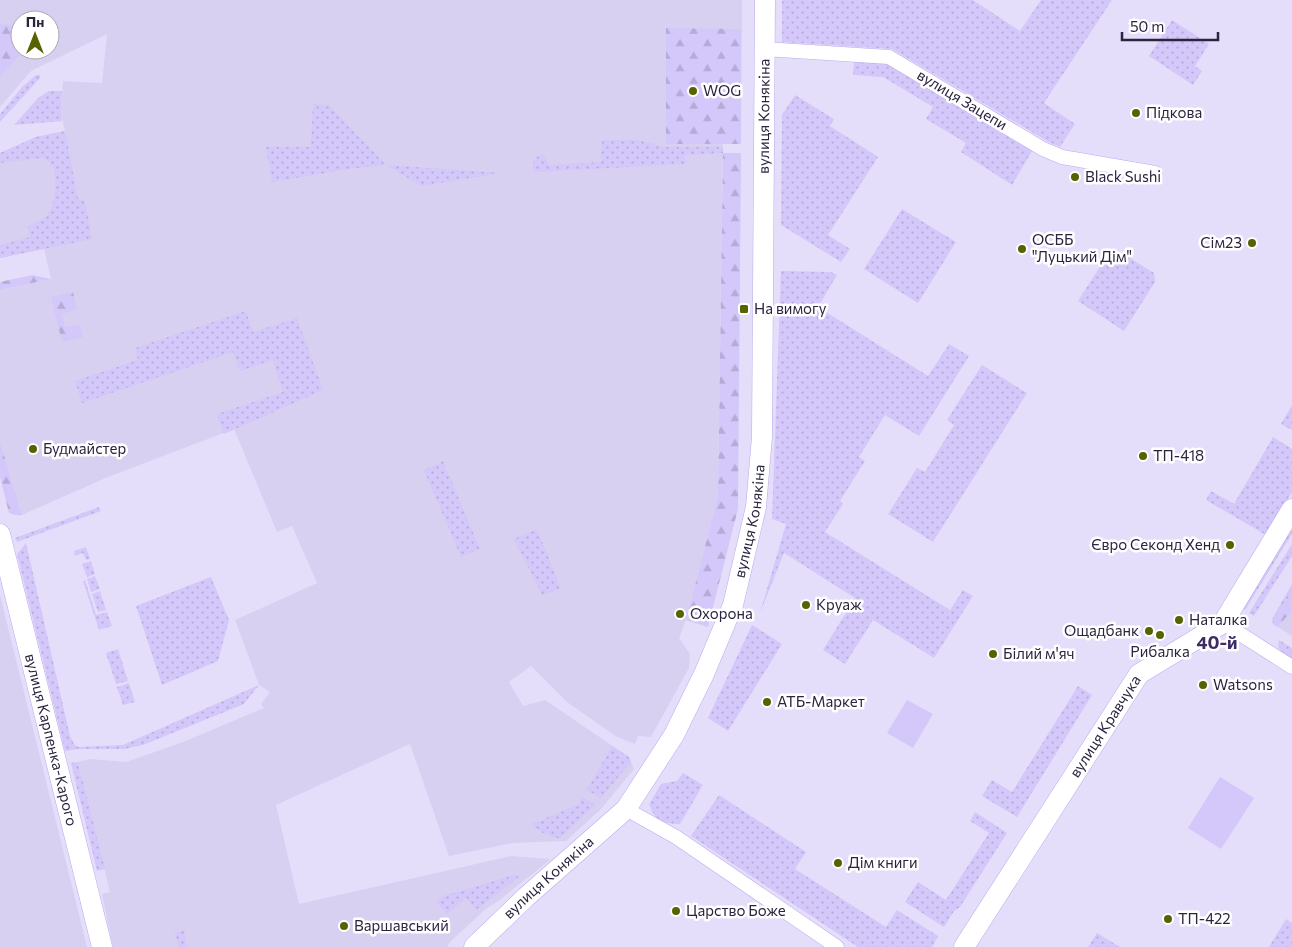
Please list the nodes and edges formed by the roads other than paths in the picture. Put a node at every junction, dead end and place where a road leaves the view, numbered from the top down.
1 (765, 0) edge
2 (764, 50) junction
3 (1155, 173) dead end
4 (1292, 509) edge
5 (0, 534) edge
6 (1223, 623) junction
7 (1292, 667) edge
8 (626, 809) junction
9 (102, 947) edge
10 (474, 947) edge
11 (837, 947) edge
12 (964, 947) edge

1 - 2 main road, вулиця Конякіна
2 - 3 street, вулиця Зацепи
2 - 8 main road, вулиця Конякіна
4 - 6 main road, вулиця Кравчука
5 - 9 main road, вулиця Карпенка-Карого
6 - 7 street
6 - 12 main road, вулиця Кравчука
8 - 10 main road, вулиця Конякіна
8 - 11 street

